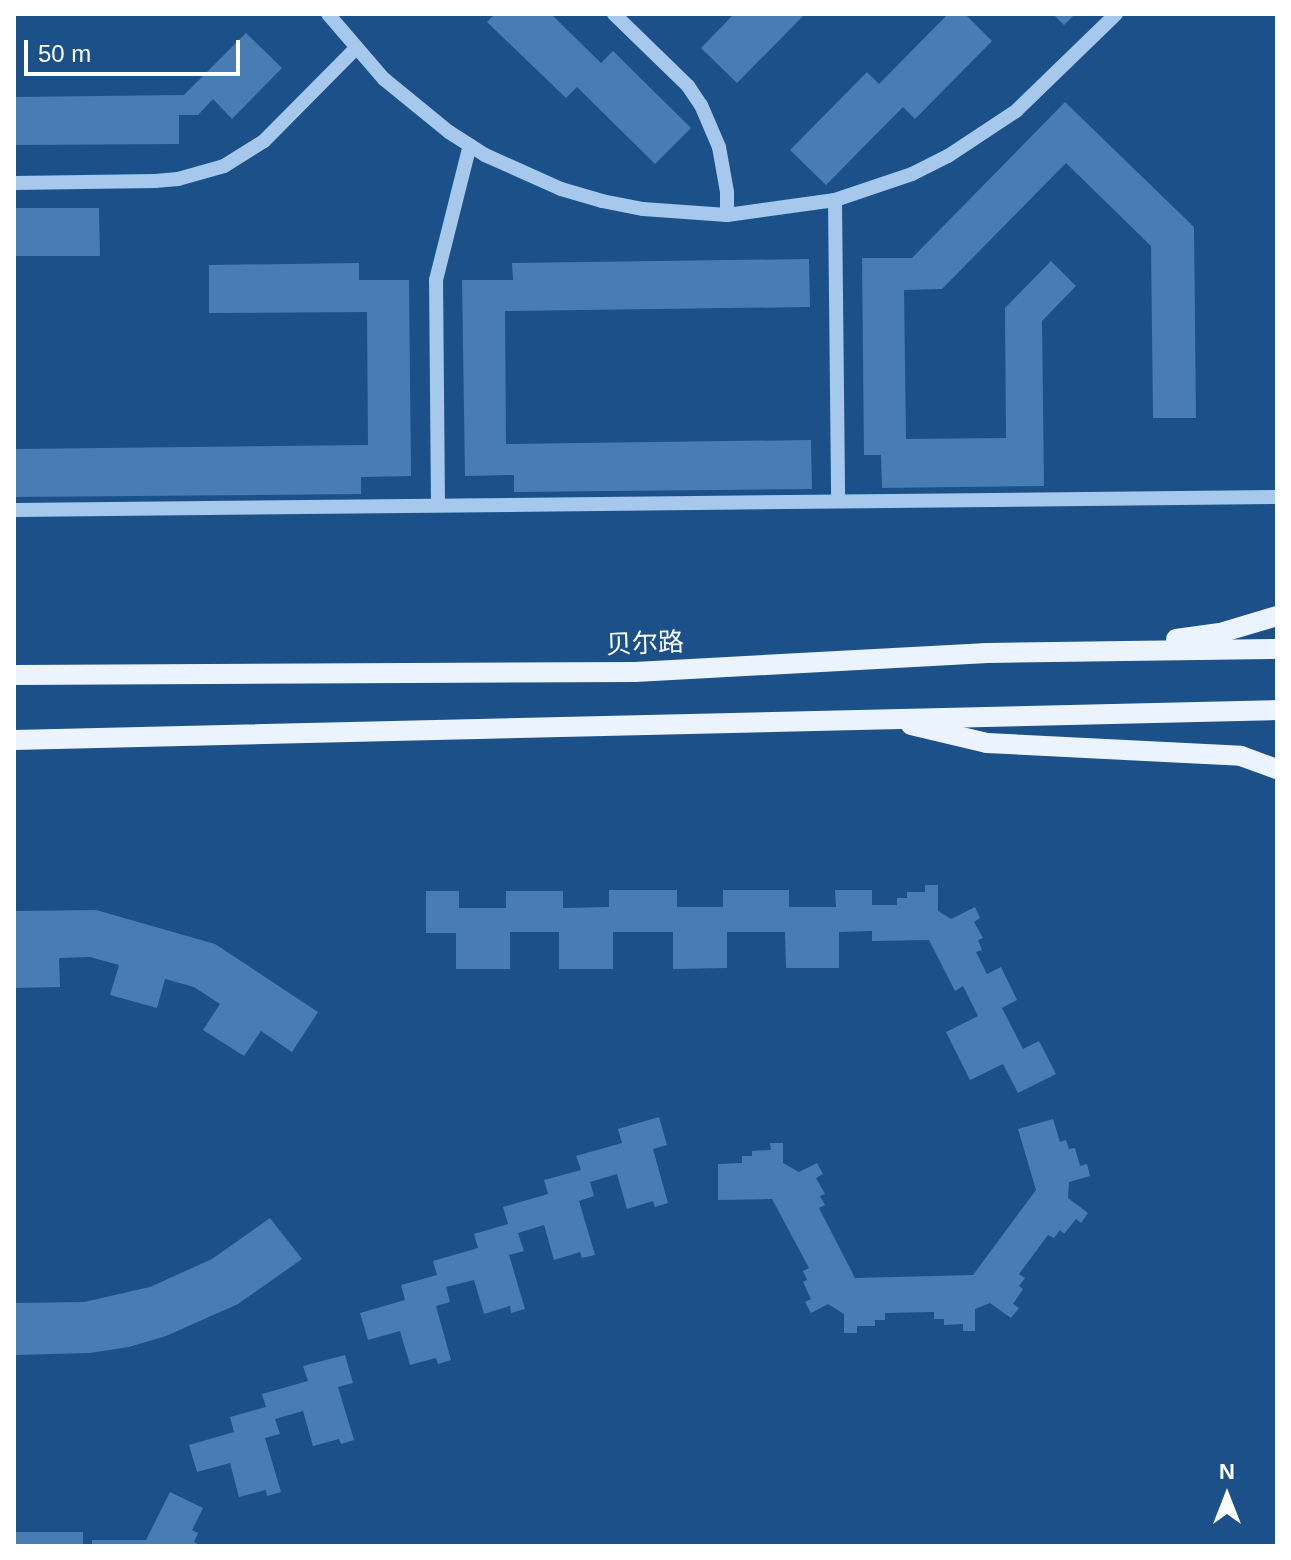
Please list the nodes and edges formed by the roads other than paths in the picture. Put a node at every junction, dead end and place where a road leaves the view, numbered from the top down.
1 (328, 14) edge
2 (614, 14) edge
3 (1116, 14) edge
4 (355, 49) junction
5 (470, 145) junction
6 (14, 183) edge
7 (835, 200) junction
8 (727, 215) junction
9 (1277, 497) edge
10 (838, 501) junction
11 (438, 505) junction
12 (14, 510) edge
13 (1277, 616) edge
14 (1277, 649) edge
15 (1090, 651) junction
16 (14, 675) edge
17 (1277, 710) edge
18 (884, 718) junction
19 (14, 740) edge
20 (1277, 769) edge

1 - 4 street
2 - 8 street
3 - 7 street
4 - 5 street
4 - 6 street
5 - 8 street
5 - 11 street
7 - 8 street
7 - 10 street
9 - 10 street
10 - 11 street
11 - 12 street
13 - 15 main road
14 - 15 main road, 贝尔路
15 - 16 main road, 贝尔路
17 - 18 main road
18 - 19 main road
18 - 20 main road

